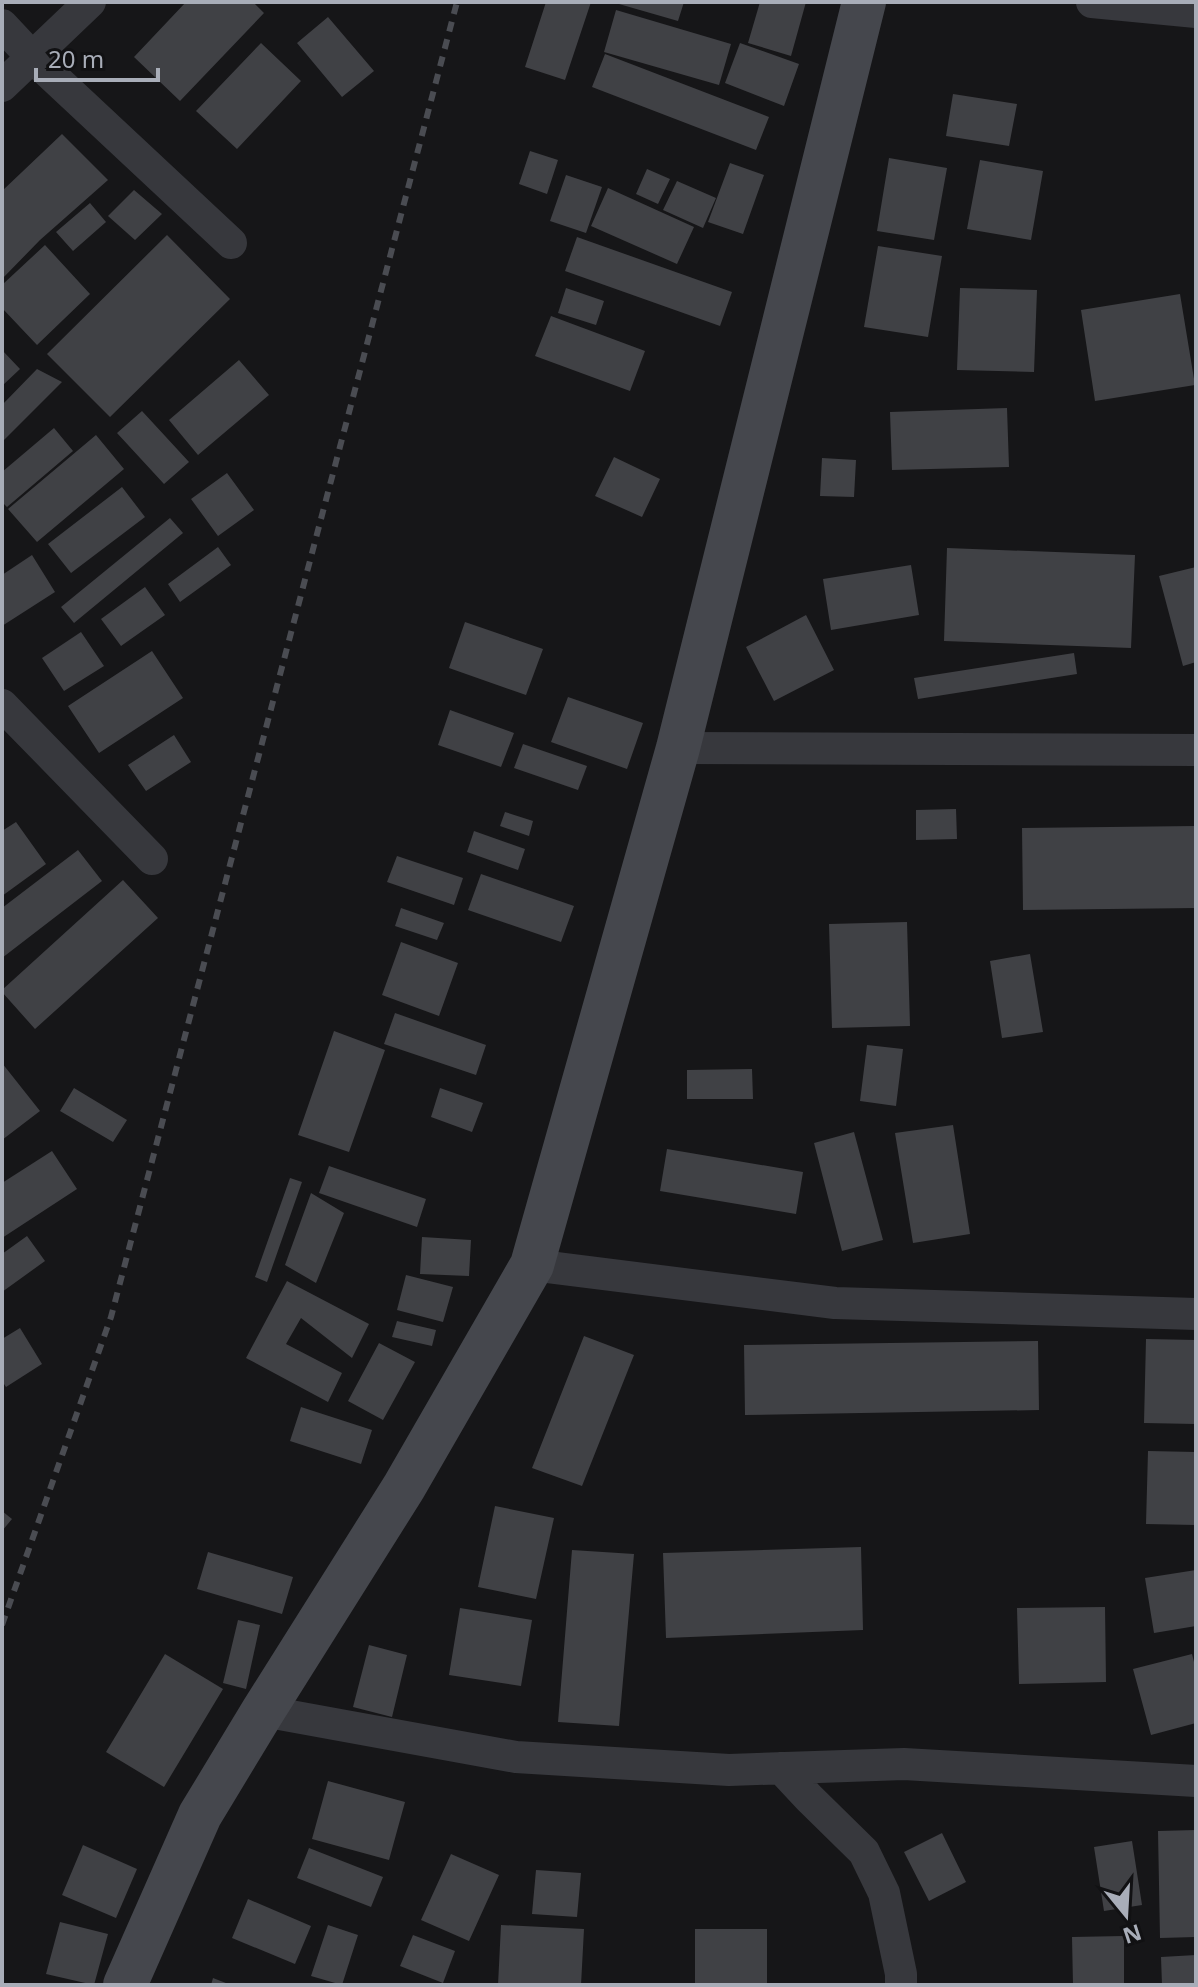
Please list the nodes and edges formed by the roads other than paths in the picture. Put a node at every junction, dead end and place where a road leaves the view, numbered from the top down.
1 (90, 2) edge
2 (864, 2) edge
3 (1092, 2) edge
4 (1196, 12) edge
5 (2, 25) edge
6 (32, 57) junction
7 (2, 86) edge
8 (231, 243) dead end
9 (2, 705) edge
10 (678, 748) junction
11 (1196, 750) edge
12 (152, 859) dead end
13 (532, 1265) junction
14 (1196, 1314) edge
15 (263, 1711) junction
16 (781, 1768) junction
17 (1196, 1781) edge
18 (125, 1985) edge
19 (901, 1985) edge

1 - 6 street
2 - 10 street
3 - 4 street
5 - 6 street
6 - 7 street
6 - 8 street
9 - 12 street
10 - 11 street
10 - 13 street
13 - 14 street
13 - 15 street
15 - 16 street
15 - 18 street
16 - 17 street
16 - 19 street

